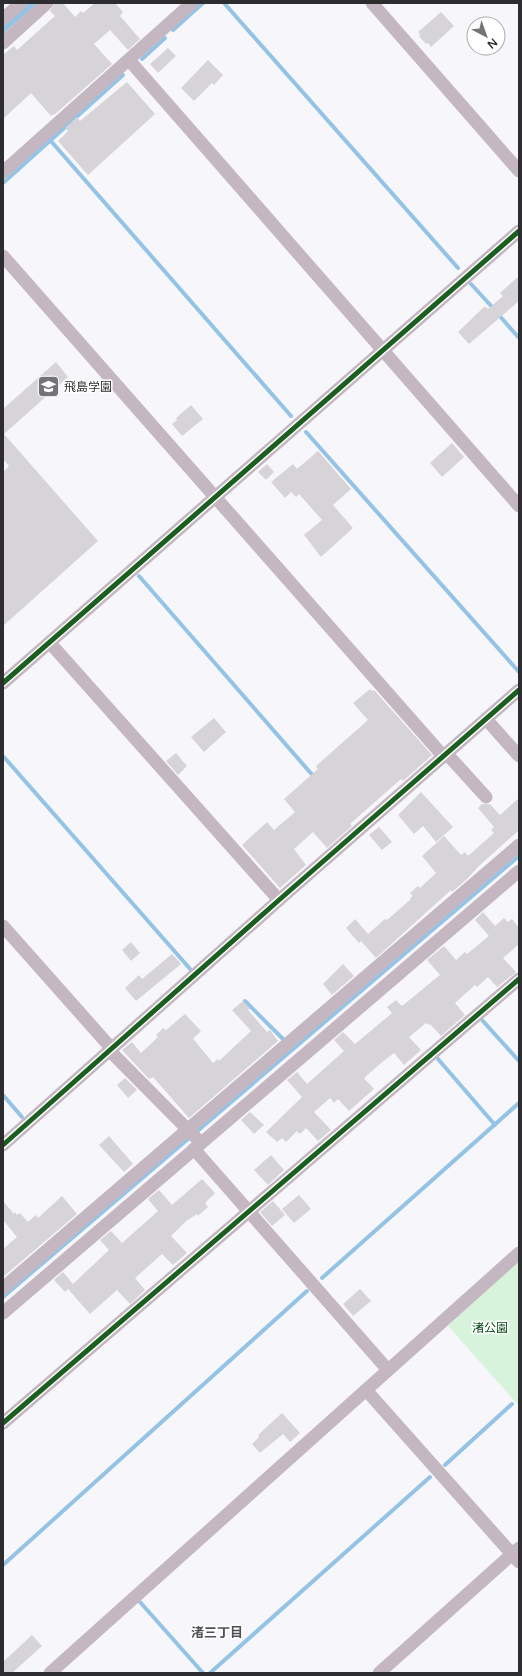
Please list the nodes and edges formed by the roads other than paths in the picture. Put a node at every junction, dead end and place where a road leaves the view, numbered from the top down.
1 (21, 3) edge
2 (46, 3) edge
3 (192, 3) edge
4 (372, 3) edge
5 (3, 20) edge
6 (3, 42) edge
7 (128, 60) junction
8 (519, 171) edge
9 (3, 172) edge
10 (519, 231) edge
11 (3, 256) edge
12 (383, 351) junction
13 (215, 499) junction
14 (519, 506) edge
15 (50, 643) junction
16 (3, 683) edge
17 (519, 690) edge
18 (486, 719) junction
19 (445, 755) junction
20 (519, 756) edge
21 (486, 797) dead end
22 (519, 845) edge
23 (519, 872) edge
24 (279, 900) junction
25 (3, 926) edge
26 (519, 979) edge
27 (111, 1050) junction
28 (194, 1138) junction
29 (3, 1146) edge
30 (249, 1211) junction
31 (519, 1253) edge
32 (3, 1288) edge
33 (3, 1313) edge
34 (388, 1370) junction
35 (366, 1390) junction
36 (3, 1423) edge
37 (517, 1555) edge
38 (50, 1673) edge
39 (379, 1673) edge

1 - 5 street
2 - 6 street
3 - 7 street
4 - 8 street
7 - 9 street
7 - 12 street
10 - 12 street
11 - 13 street
12 - 13 street
12 - 14 street
13 - 15 street
13 - 19 street
15 - 16 street
15 - 24 street
17 - 18 street
18 - 19 street
18 - 20 street
19 - 21 street
19 - 24 street
22 - 28 street
23 - 28 street
24 - 27 street
25 - 27 street
26 - 30 street
27 - 28 street
27 - 29 street
28 - 30 street
28 - 32 street
28 - 33 street
30 - 34 street
30 - 36 street
31 - 34 street
34 - 35 street
35 - 37 street
35 - 38 street
37 - 39 street

